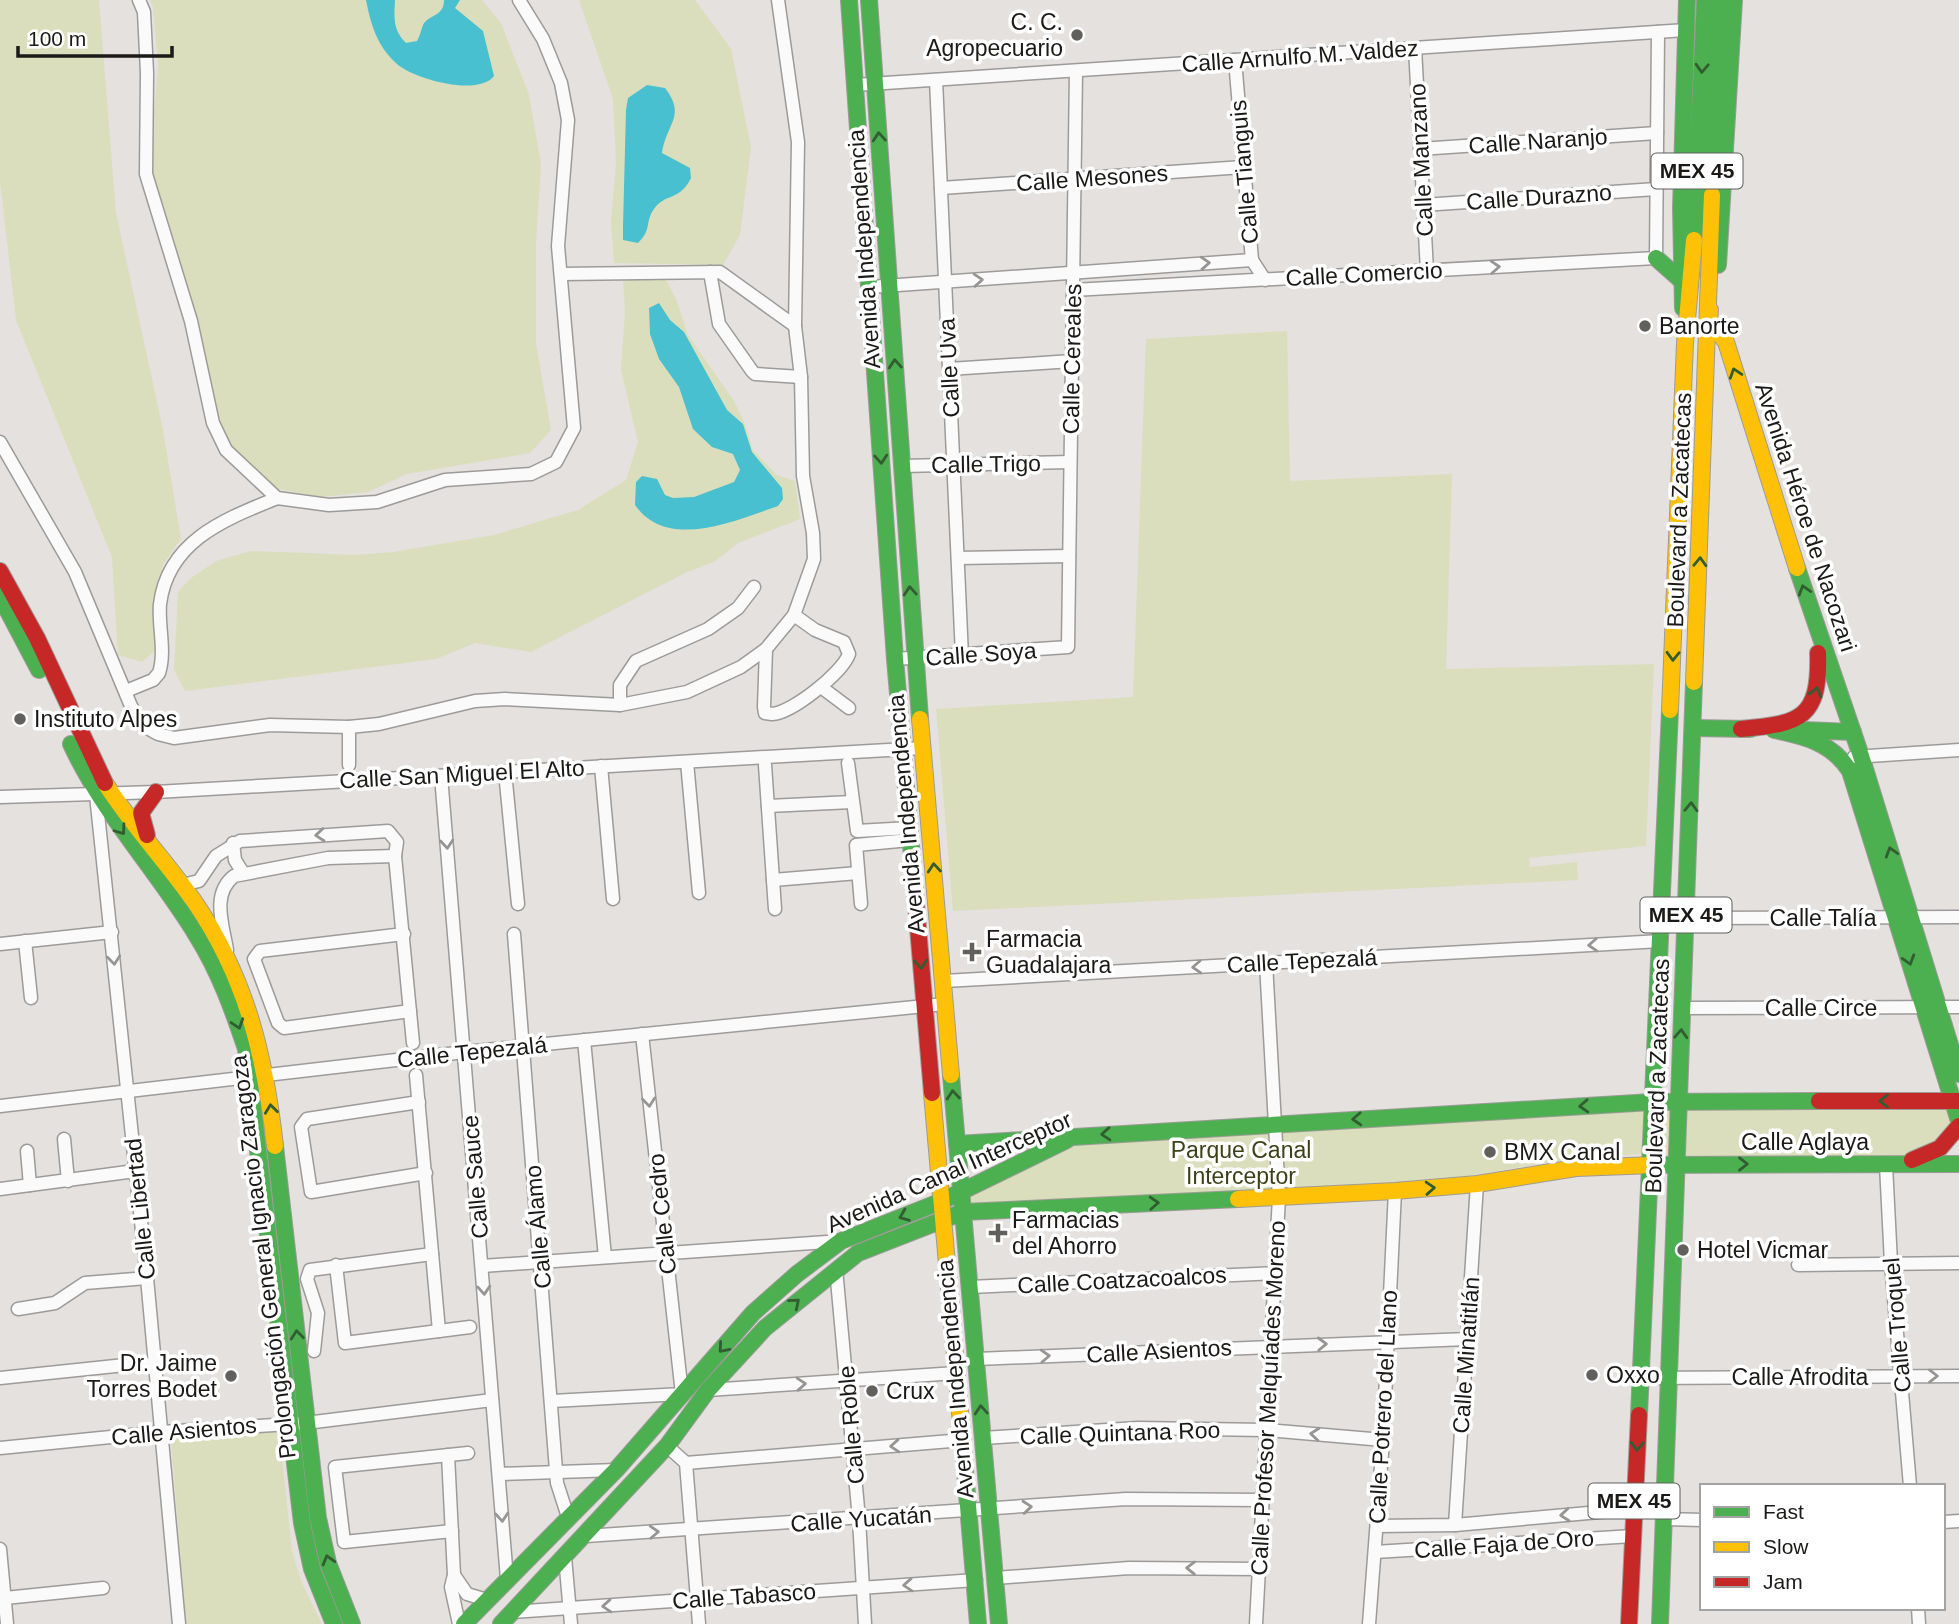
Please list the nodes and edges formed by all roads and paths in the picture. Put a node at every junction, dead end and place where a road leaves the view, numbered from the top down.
1 (139, 0) edge
2 (519, 0) edge
3 (768, 0) edge
4 (849, 0) edge
5 (869, 0) edge
6 (1687, 0) edge
7 (1705, 0) edge
8 (1719, 0) edge
9 (1734, 0) edge
10 (778, 6) edge
11 (1686, 30) junction
12 (1661, 32) junction
13 (1415, 48) junction
14 (1235, 60) junction
15 (1076, 71) junction
16 (936, 80) junction
17 (874, 84) junction
18 (855, 85) junction
19 (1657, 133) junction
20 (1420, 149) junction
21 (1243, 167) junction
22 (1075, 179) junction
23 (941, 188) junction
24 (1656, 189) junction
25 (1423, 205) junction
26 (1656, 258) junction
27 (1252, 260) junction
28 (1427, 271) junction
29 (710, 272) junction
30 (1073, 273) junction
31 (561, 274) junction
32 (1265, 280) junction
33 (1682, 281) junction
34 (945, 282) junction
35 (890, 286) junction
36 (870, 287) junction
37 (1073, 290) junction
38 (795, 300) junction
39 (770, 308) junction
40 (1709, 320) junction
41 (795, 326) junction
42 (1685, 342) junction
43 (1072, 361) junction
44 (949, 369) junction
45 (801, 377) junction
46 (0, 443) edge
47 (1070, 462) junction
48 (954, 464) junction
49 (902, 466) junction
50 (277, 498) junction
51 (1069, 556) junction
52 (958, 558) junction
53 (0, 571) edge
54 (754, 587) dead end
55 (0, 596) edge
56 (793, 615) junction
57 (1815, 625) junction
58 (1068, 647) joint
59 (766, 649) junction
60 (962, 656) junction
61 (895, 659) junction
62 (915, 659) junction
63 (821, 687) junction
64 (126, 691) junction
65 (1671, 699) junction
66 (620, 705) junction
67 (849, 708) dead end
68 (349, 727) junction
69 (1694, 728) junction
70 (1741, 729) junction
71 (1774, 730) junction
72 (1853, 732) junction
73 (923, 748) junction
74 (902, 750) junction
75 (1959, 750) edge
76 (1861, 755) junction
77 (1843, 759) junction
78 (687, 762) junction
79 (848, 763) dead end
80 (349, 765) dead end
81 (765, 765) dead end
82 (601, 766) junction
83 (505, 772) junction
84 (441, 776) junction
85 (156, 792) junction
86 (104, 794) junction
87 (0, 797) edge
88 (852, 802) junction
89 (768, 806) junction
90 (910, 834) junction
91 (233, 843) junction
92 (149, 845) junction
93 (395, 856) junction
94 (243, 873) junction
95 (858, 873) junction
96 (774, 880) junction
97 (182, 885) junction
98 (699, 893) dead end
99 (612, 899) dead end
100 (518, 904) dead end
101 (861, 904) dead end
102 (775, 909) dead end
103 (1959, 917) edge
104 (1686, 918) junction
105 (1904, 918) junction
106 (112, 932) junction
107 (404, 934) junction
108 (514, 934) dead end
109 (1661, 941) junction
110 (24, 942) junction
111 (0, 944) edge
112 (229, 961) junction
113 (1266, 963) junction
114 (944, 981) junction
115 (31, 998) dead end
116 (945, 1004) junction
117 (925, 1006) junction
118 (1931, 1007) junction
119 (1959, 1007) edge
120 (1682, 1008) junction
121 (411, 1011) junction
122 (642, 1034) junction
123 (584, 1040) junction
124 (413, 1043) dead end
125 (523, 1046) junction
126 (465, 1052) junction
127 (1959, 1074) edge
128 (416, 1075) dead end
129 (259, 1077) junction
130 (128, 1092) junction
131 (1956, 1101) edge
132 (419, 1102) junction
133 (1652, 1102) junction
134 (1677, 1102) junction
135 (0, 1106) edge
136 (1276, 1123) junction
137 (1959, 1123) edge
138 (1076, 1136) junction
139 (64, 1139) dead end
140 (957, 1144) junction
141 (27, 1151) dead end
142 (1675, 1164) junction
143 (1891, 1164) junction
144 (1959, 1164) edge
145 (1650, 1165) junction
146 (135, 1171) junction
147 (426, 1173) junction
148 (68, 1181) junction
149 (1477, 1184) junction
150 (30, 1185) junction
151 (0, 1189) edge
152 (1395, 1191) junction
153 (961, 1192) junction
154 (1279, 1197) junction
155 (942, 1201) junction
156 (963, 1212) junction
157 (943, 1220) junction
158 (841, 1241) junction
159 (666, 1253) junction
160 (432, 1254) junction
161 (605, 1257) junction
162 (540, 1262) junction
163 (1891, 1263) junction
164 (1959, 1263) edge
165 (336, 1265) junction
166 (1798, 1265) dead end
167 (482, 1266) junction
168 (836, 1269) junction
169 (1275, 1273) junction
170 (147, 1278) junction
171 (970, 1287) junction
172 (18, 1309) dead end
173 (470, 1326) dead end
174 (439, 1331) junction
175 (1467, 1339) junction
176 (1387, 1342) junction
177 (1271, 1346) junction
178 (977, 1359) junction
179 (144, 1363) dead end
180 (301, 1372) junction
181 (957, 1373) junction
182 (1901, 1376) junction
183 (1959, 1376) edge
184 (0, 1378) edge
185 (1641, 1378) junction
186 (1669, 1378) junction
187 (847, 1381) junction
188 (708, 1390) junction
189 (682, 1394) junction
190 (492, 1400) junction
191 (552, 1401) junction
192 (298, 1422) junction
193 (1266, 1430) junction
194 (161, 1432) junction
195 (983, 1438) junction
196 (963, 1440) junction
197 (1383, 1440) junction
198 (667, 1446) junction
199 (0, 1448) edge
200 (853, 1449) junction
201 (468, 1452) dead end
202 (447, 1455) junction
203 (686, 1463) junction
204 (616, 1470) junction
205 (557, 1472) junction
206 (499, 1474) junction
207 (1910, 1484) edge
208 (1263, 1500) junction
209 (1633, 1509) junction
210 (969, 1511) junction
211 (990, 1511) junction
212 (568, 1517) junction
213 (859, 1518) junction
214 (1665, 1519) junction
215 (1700, 1520) edge
216 (598, 1521) junction
217 (1455, 1525) junction
218 (1377, 1526) junction
219 (692, 1530) junction
220 (452, 1531) junction
221 (586, 1536) junction
222 (1633, 1536) junction
223 (0, 1549) edge
224 (1375, 1552) junction
225 (565, 1558) junction
226 (1259, 1569) junction
227 (454, 1575) junction
228 (995, 1578) junction
229 (507, 1579) junction
230 (976, 1580) junction
231 (103, 1588) dead end
232 (863, 1588) junction
233 (535, 1589) junction
234 (5, 1598) junction
235 (486, 1600) junction
236 (696, 1600) junction
237 (569, 1609) junction
238 (508, 1619) edge
239 (7, 1624) edge
240 (179, 1624) edge
241 (334, 1624) edge
242 (352, 1624) edge
243 (461, 1624) edge
244 (571, 1624) edge
245 (699, 1624) edge
246 (864, 1624) edge
247 (978, 1624) edge
248 (999, 1624) edge
249 (1256, 1624) edge
250 (1369, 1624) edge
251 (1629, 1624) edge
252 (1660, 1624) edge

1 - 50 street
2 - 31 street
3 - 10 street
4 - 18 main road, Avenida Independencia
5 - 17 main road, Avenida Independencia
6 - 11 main road, Boulevard a Zacatecas / MEX 45
7 -> 42 main road, Boulevard a Zacatecas / MEX 45
8 - 40 main road, Boulevard a Zacatecas / MEX 45
9 - 40 main road, Boulevard a Zacatecas / MEX 45
10 - 38 street
11 - 12 street, Calle Arnulfo M. Valdez
11 - 33 main road, Boulevard a Zacatecas / MEX 45
12 - 13 street, Calle Arnulfo M. Valdez
12 - 19 street
13 - 14 street, Calle Arnulfo M. Valdez
13 - 20 street, Calle Manzano
14 - 15 street, Calle Arnulfo M. Valdez
14 - 21 street, Calle Tianguis
15 - 16 street, Calle Arnulfo M. Valdez
15 - 22 street, Calle Cereales
16 - 17 street, Calle Arnulfo M. Valdez
16 - 23 street, Calle Uva
17 - 18 street, Calle Arnulfo M. Valdez
35 -> 17 main road, Avenida Independencia
18 - 36 main road, Avenida Independencia
19 - 20 street, Calle Naranjo
19 - 24 street
20 - 25 street, Calle Manzano
21 - 22 street, Calle Mesones
21 - 27 street, Calle Tianguis
22 - 23 street, Calle Mesones
22 - 30 street, Calle Cereales
23 - 34 street, Calle Uva
24 - 25 street, Calle Durazno
24 - 26 street
25 - 28 street, Calle Manzano
28 -> 26 street, Calle Comercio
26 - 33 main road
30 -> 27 street, Calle Comercio
27 - 32 street, Calle Tianguis
28 - 32 street, Calle Comercio
29 - 31 street
29 - 39 street
29 - 45 street
34 -> 30 street, Calle Comercio
30 - 37 street, Calle Cereales
31 - 50 street
32 - 37 street, Calle Comercio
33 - 42 main road, Boulevard a Zacatecas / MEX 45
34 - 35 street, Calle Comercio
34 - 44 street, Calle Uva
35 - 36 street, Calle Comercio
49 -> 35 main road, Avenida Independencia
36 -> 61 main road, Avenida Independencia
37 - 43 street, Calle Cereales
38 - 39 street
38 - 41 street
39 - 41 street
57 -> 40 main road, Avenida Héroe de Nacozari
69 -> 40 main road, Boulevard a Zacatecas / MEX 45
41 - 45 street
42 -> 65 main road, Boulevard a Zacatecas / MEX 45
43 - 44 street
43 - 47 street, Calle Cereales
44 - 48 street, Calle Uva
45 - 56 street
46 - 64 street
47 - 48 street, Calle Trigo
47 - 51 street, Calle Cereales
48 - 49 street, Calle Trigo
48 - 52 street, Calle Uva
62 -> 49 main road, Avenida Independencia
50 - 64 street
51 - 52 street
51 - 58 street, Calle Cereales
52 - 60 street, Calle Uva
53 - 86 main road, Prolongación General Ignacio Zaragoza
54 - 66 street
55 - 86 main road, Prolongación General Ignacio Zaragoza
56 - 59 street
56 - 63 street
70 -> 57 main road
57 - 72 main road, Avenida Héroe de Nacozari
58 - 60 street, Calle Soya
59 - 63 street
59 - 66 street
60 - 62 street, Calle Soya
61 - 62 street, Calle Soya
61 - 74 main road, Avenida Independencia
62 - 73 main road, Avenida Independencia
63 - 67 street
64 - 68 street
65 - 69 main road
65 - 109 main road, Boulevard a Zacatecas / MEX 45
66 - 68 street
68 - 80 street
69 - 70 main road
104 -> 69 main road, Boulevard a Zacatecas / MEX 45
70 - 71 main road
71 - 72 main road
71 - 77 main road
72 - 76 main road, Avenida Héroe de Nacozari
73 - 74 street, Calle San Miguel El Alto
114 -> 73 main road, Avenida Independencia
74 - 78 street, Calle San Miguel El Alto
74 - 90 main road, Avenida Independencia
75 - 76 street
76 - 77 street
105 -> 76 main road, Avenida Héroe de Nacozari
77 - 105 main road, Avenida Héroe de Nacozari
78 - 82 street, Calle San Miguel El Alto
78 - 98 street
79 - 88 street
81 - 89 street
82 - 83 street, Calle San Miguel El Alto
82 - 99 street
83 - 84 street, Calle San Miguel El Alto
83 - 100 street
84 - 85 street, Calle San Miguel El Alto
84 -> 126 street, Calle Sauce
85 - 86 street, Calle San Miguel El Alto
85 - 92 main road
86 - 87 street, Calle San Miguel El Alto
86 - 92 main road, Prolongación General Ignacio Zaragoza
86 - 106 street, Calle Libertad
86 -> 129 main road, Prolongación General Ignacio Zaragoza
88 - 89 street
88 - 90 street
89 - 96 street
90 - 95 street
90 -> 117 main road, Avenida Independencia
93 -> 91 street
91 - 94 street
91 - 97 street
92 - 97 main road, Prolongación General Ignacio Zaragoza
93 - 94 street
93 - 107 street
94 - 112 street
95 - 96 street
95 - 101 street
96 - 102 street
97 - 112 main road, Prolongación General Ignacio Zaragoza
103 - 105 street, Calle Talía
104 - 105 street, Calle Talía
104 - 120 main road, Boulevard a Zacatecas / MEX 45
105 - 118 main road, Avenida Héroe de Nacozari
106 - 110 street
106 -> 130 street, Calle Libertad
107 - 121 street
107 - 121 street
108 - 125 street, Calle Álamo
109 -> 113 street, Calle Tepezalá
109 - 133 main road, Boulevard a Zacatecas / MEX 45
110 - 111 street
110 - 115 street
112 - 129 main road, Prolongación General Ignacio Zaragoza
113 -> 114 street, Calle Tepezalá
113 - 136 street, Calle Profesor Melquíades Moreno
114 - 116 main road, Avenida Independencia
116 - 117 street, Calle Tepezalá
140 -> 116 main road, Avenida Independencia
117 - 122 street, Calle Tepezalá
117 - 155 main road, Avenida Independencia
118 - 119 street, Calle Circe
118 - 120 street, Calle Circe
118 - 127 main road, Avenida Héroe de Nacozari
118 - 131 main road, Avenida Héroe de Nacozari
134 -> 120 main road, Boulevard a Zacatecas / MEX 45
121 - 124 street
122 - 123 street, Calle Tepezalá
122 -> 159 street, Calle Cedro
123 - 125 street, Calle Tepezalá
123 - 161 street
125 - 126 street, Calle Tepezalá
125 - 162 street, Calle Álamo
126 - 129 street, Calle Tepezalá
126 - 167 street, Calle Sauce
128 - 132 street
129 - 130 street, Calle Tepezalá
180 -> 129 main road, Prolongación General Ignacio Zaragoza
129 - 192 main road, Prolongación General Ignacio Zaragoza
130 - 135 street, Calle Tepezalá
130 - 146 street, Calle Libertad
131 -> 134 main road, Calle Aglaya
131 - 137 main road, Avenida Héroe de Nacozari
132 - 147 street
132 - 147 street
133 - 134 main road, Calle Aglaya
133 -> 136 main road, Avenida Canal Interceptor
133 - 145 main road, Boulevard a Zacatecas / MEX 45
134 - 142 main road, Boulevard a Zacatecas / MEX 45
136 -> 138 main road, Avenida Canal Interceptor
136 - 154 street, Calle Profesor Melquíades Moreno
137 - 143 main road
138 - 140 main road
138 - 153 main road, Avenida Canal Interceptor
139 - 148 street
140 - 153 main road, Avenida Independencia
141 - 150 street
142 -> 143 main road, Calle Aglaya
142 - 145 main road, Calle Aglaya
142 - 186 main road, Boulevard a Zacatecas / MEX 45
143 - 144 main road, Calle Aglaya
143 - 163 street, Calle Troquel
145 - 149 main road, Avenida Canal Interceptor
145 - 185 main road, Boulevard a Zacatecas / MEX 45
146 - 148 street
146 - 170 street, Calle Libertad
147 - 160 street
148 - 150 street
152 -> 149 main road, Avenida Canal Interceptor
149 - 175 street, Calle Minatitlán
150 - 151 street
152 - 154 main road, Avenida Canal Interceptor
152 - 176 street, Calle Potrero del Llano
153 - 155 main road, Avenida Canal Interceptor
153 - 156 main road, Avenida Independencia
156 -> 154 main road, Avenida Canal Interceptor
154 - 169 street, Calle Profesor Melquíades Moreno
155 - 157 main road, Avenida Independencia
155 -> 158 main road, Avenida Canal Interceptor
156 - 157 main road, Avenida Canal Interceptor
156 - 171 main road, Avenida Independencia
157 - 168 main road, Avenida Canal Interceptor
157 - 181 main road, Avenida Independencia
158 - 159 street
158 -> 189 main road, Avenida Canal Interceptor
159 - 161 street
159 - 189 street, Calle Cedro
160 - 165 street
160 - 174 street
161 - 162 street
162 - 167 street
162 - 191 street, Calle Álamo
163 - 164 street
163 - 166 street
163 - 182 street, Calle Troquel
165 - 174 street
165 - 180 street
167 -> 190 street, Calle Sauce
168 - 187 street, Calle Roble
188 -> 168 main road, Avenida Canal Interceptor
169 - 171 street, Calle Coatzacoalcos
169 - 177 street, Calle Profesor Melquíades Moreno
170 - 172 street
170 - 194 street, Calle Libertad
171 - 178 main road, Avenida Independencia
173 - 174 street
175 - 176 street, Calle Asientos
175 - 217 street, Calle Minatitlán
177 -> 176 street, Calle Asientos
176 - 197 street, Calle Potrero del Llano
178 -> 177 street, Calle Asientos
177 - 193 street, Calle Profesor Melquíades Moreno
195 -> 178 main road, Avenida Independencia
179 - 184 street
180 - 192 main road, Prolongación General Ignacio Zaragoza
181 - 187 street
181 - 196 main road, Avenida Independencia
182 -> 183 street, Calle Afrodita
182 - 186 street, Calle Afrodita
182 - 207 street, Calle Troquel
185 - 186 street, Calle Afrodita
185 -> 209 main road, Boulevard a Zacatecas / MEX 45
186 - 214 main road, Boulevard a Zacatecas / MEX 45
188 -> 187 street
187 - 200 street, Calle Roble
188 - 198 main road, Avenida Canal Interceptor
189 - 191 street
189 - 204 main road, Avenida Canal Interceptor
190 - 192 street, Calle Asientos
190 - 206 street, Calle Sauce
191 - 205 street, Calle Álamo
192 - 194 street, Calle Asientos
192 - 241 main road, Prolongación General Ignacio Zaragoza
242 -> 192 main road, Prolongación General Ignacio Zaragoza
193 - 195 street, Calle Quintana Roo
197 -> 193 street, Calle Quintana Roo
193 - 208 street, Calle Profesor Melquíades Moreno
194 - 199 street, Calle Asientos
194 - 240 street, Calle Libertad
195 - 211 main road, Avenida Independencia
196 -> 200 street
196 - 210 main road, Avenida Independencia
197 - 218 street, Calle Potrero del Llano
198 - 203 street
198 - 216 main road, Avenida Canal Interceptor
200 - 203 street
200 - 213 street, Calle Roble
201 - 202 street
202 - 220 street
202 - 220 street
203 - 219 street
204 - 205 street
204 - 212 main road, Avenida Canal Interceptor
204 - 216 main road
205 - 206 street
205 - 212 street, Calle Álamo
206 -> 229 street, Calle Sauce
211 -> 208 street, Calle Yucatán
208 - 226 street, Calle Profesor Melquíades Moreno
209 -> 217 street, Calle Faja de Oro
209 - 222 main road, Boulevard a Zacatecas / MEX 45
210 - 211 street, Calle Yucatán
210 - 213 street, Calle Yucatán
210 - 230 main road, Avenida Independencia
211 - 228 main road, Avenida Independencia
212 - 229 main road, Avenida Canal Interceptor
212 - 233 main road
213 - 219 street, Calle Yucatán
213 - 232 street, Calle Roble
214 - 215 street
214 - 252 main road, Boulevard a Zacatecas / MEX 45
216 - 221 main road, Avenida Canal Interceptor
217 - 218 street, Calle Faja de Oro
218 - 224 street, Calle Potrero del Llano
221 -> 219 street, Calle Yucatán
219 - 236 street
220 - 227 street
221 - 225 main road, Avenida Canal Interceptor
222 - 224 street, Calle Faja de Oro
222 - 251 main road, Boulevard a Zacatecas / MEX 45
223 - 234 street
224 - 250 street, Calle Potrero del Llano
225 - 233 main road, Avenida Canal Interceptor
225 - 237 street
226 -> 228 street
226 - 249 street, Calle Profesor Melquíades Moreno
227 - 235 street
227 - 243 street
228 - 248 main road, Avenida Independencia
229 - 235 main road, Avenida Canal Interceptor
230 -> 232 street, Calle Tabasco
230 - 247 main road, Avenida Independencia
231 - 234 street
232 - 236 street, Calle Tabasco
232 - 246 street, Calle Roble
233 - 238 main road, Avenida Canal Interceptor
234 - 239 street
235 - 243 main road, Avenida Canal Interceptor
236 -> 237 street, Calle Tabasco
236 - 245 street
237 - 238 street, Calle Tabasco
237 - 244 street

